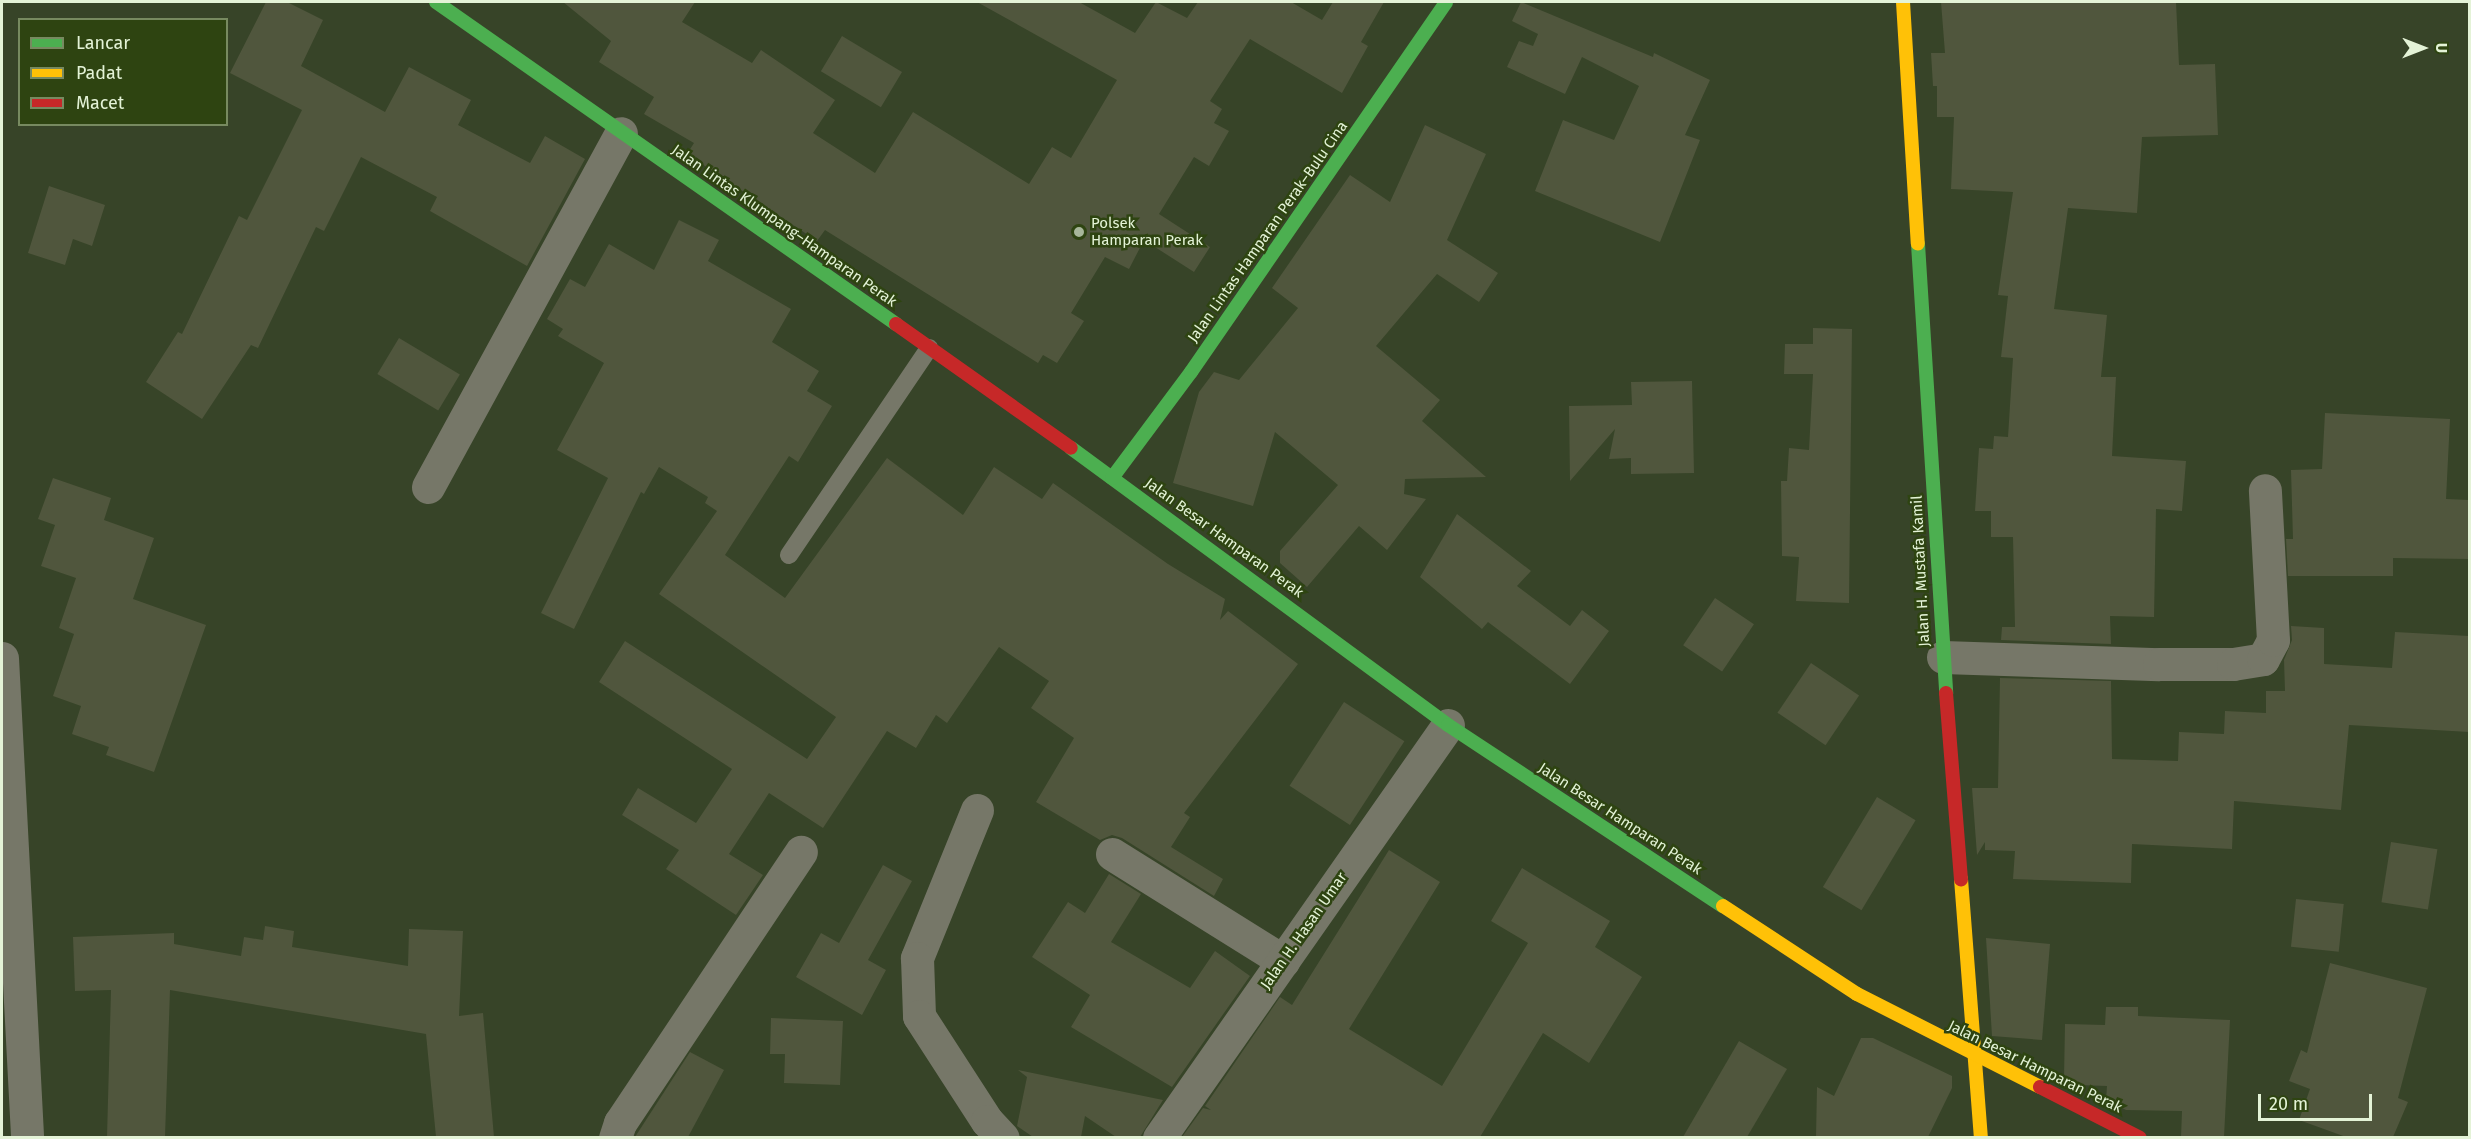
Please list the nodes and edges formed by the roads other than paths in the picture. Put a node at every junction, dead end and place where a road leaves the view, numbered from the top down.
1 (436, 2) edge
2 (1446, 2) edge
3 (1904, 2) edge
4 (621, 133) junction
5 (929, 348) junction
6 (1112, 478) junction
7 (428, 487) dead end
8 (2265, 490) dead end
9 (789, 555) dead end
10 (1943, 657) junction
11 (2, 658) edge
12 (1448, 725) junction
13 (977, 810) dead end
14 (801, 852) dead end
15 (1112, 854) dead end
16 (1283, 961) junction
17 (1976, 1057) junction
18 (27, 1137) edge
19 (615, 1137) edge
20 (1003, 1137) edge
21 (1160, 1137) edge
22 (1980, 1137) edge
23 (2140, 1137) edge

1 - 4 main road, Jalan Lintas Klumpang–Hamparan Perak
2 - 6 main road, Jalan Lintas Hamparan Perak–Bulu Cina
3 - 10 main road, Jalan H. Mustafa Kamil
4 - 5 main road, Jalan Lintas Klumpang–Hamparan Perak
4 - 7 street
5 - 6 main road, Jalan Lintas Klumpang–Hamparan Perak
5 - 9 lane
6 - 12 main road, Jalan Besar Hamparan Perak
8 - 10 street
10 - 17 main road, Jalan H. Mustafa Kamil
11 - 18 street
12 - 16 street, Jalan H. Hasan Umar
12 - 17 main road, Jalan Besar Hamparan Perak
13 - 20 street
14 - 19 street
15 - 16 street
16 - 21 street, Jalan H. Hasan Umar
17 - 22 main road, Jalan H. Mustafa Kamil
17 - 23 main road, Jalan Besar Hamparan Perak

